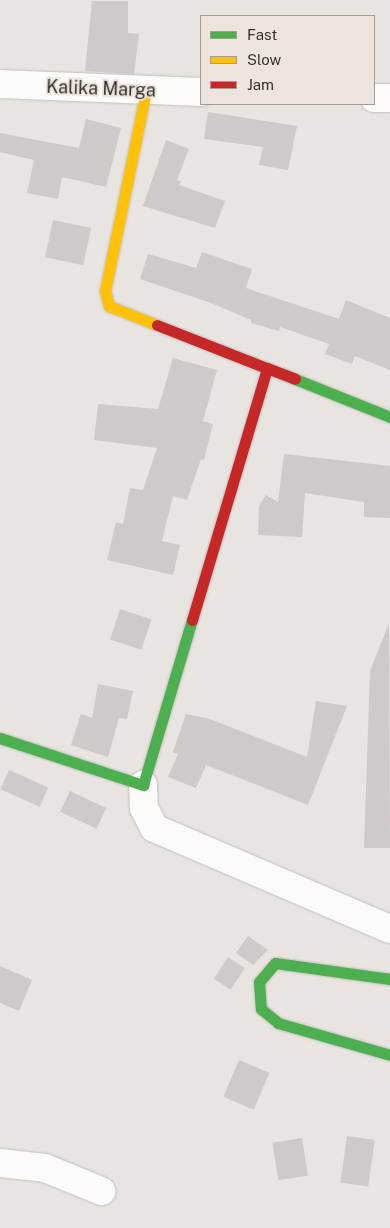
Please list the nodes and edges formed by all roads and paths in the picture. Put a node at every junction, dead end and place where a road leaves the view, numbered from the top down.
1 (0, 84) edge
2 (146, 91) junction
3 (200, 92) edge
4 (375, 98) edge
5 (390, 98) edge
6 (267, 368) junction
7 (390, 417) edge
8 (0, 738) edge
9 (143, 785) junction
10 (390, 929) edge
11 (390, 979) edge
12 (390, 1055) edge
13 (0, 1163) edge
14 (101, 1191) dead end

1 - 2 street, Kalika Marga
2 - 3 street, Kalika Marga
2 - 6 street
4 - 5 street
6 - 7 street
6 - 9 street
8 - 9 street
9 - 10 street
11 - 12 street
13 - 14 street

